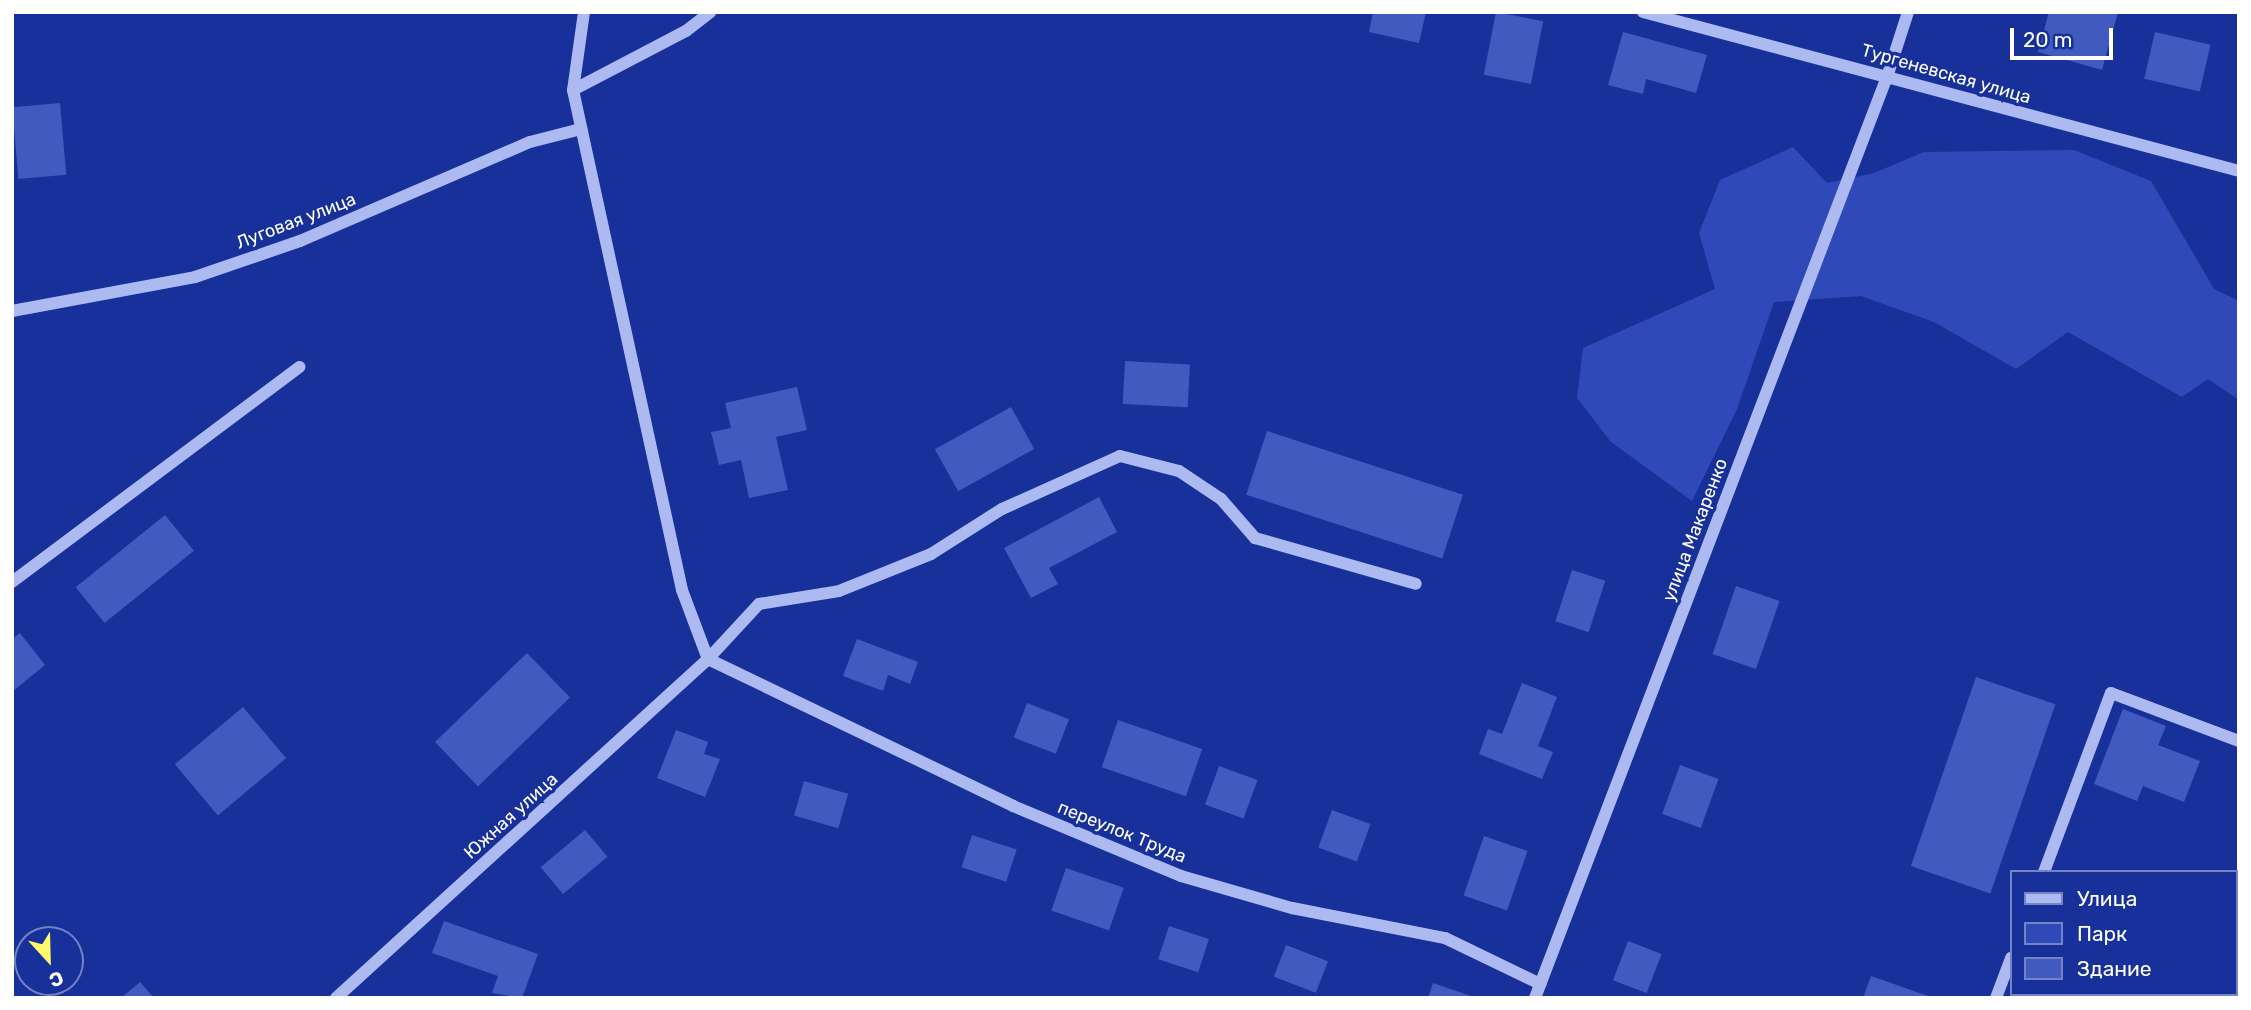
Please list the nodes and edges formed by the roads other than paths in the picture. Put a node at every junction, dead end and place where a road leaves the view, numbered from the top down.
1 (584, 12) edge
2 (710, 12) edge
3 (1643, 12) edge
4 (1908, 12) edge
5 (1888, 75) junction
6 (573, 90) junction
7 (581, 129) junction
8 (2239, 171) edge
9 (12, 311) edge
10 (299, 367) dead end
11 (12, 582) edge
12 (1416, 584) dead end
13 (709, 659) junction
14 (2239, 741) edge
15 (2045, 870) edge
16 (2010, 961) edge
17 (1540, 984) junction
18 (339, 995) edge
19 (355, 998) edge
20 (1535, 998) edge
21 (1996, 998) edge

1 - 6 street
2 - 6 street
3 - 5 street, Тургеневская улица
4 - 5 street, улица Макаренко
5 - 8 street, Тургеневская улица
5 - 17 street, улица Макаренко
6 - 7 street
7 - 9 street, Луговая улица
7 - 13 street
10 - 11 street
12 - 13 street, Южная улица
13 - 17 street, переулок Труда
13 - 18 street, Южная улица
14 - 15 street
16 - 21 street
17 - 20 street, улица Макаренко
18 - 19 street

